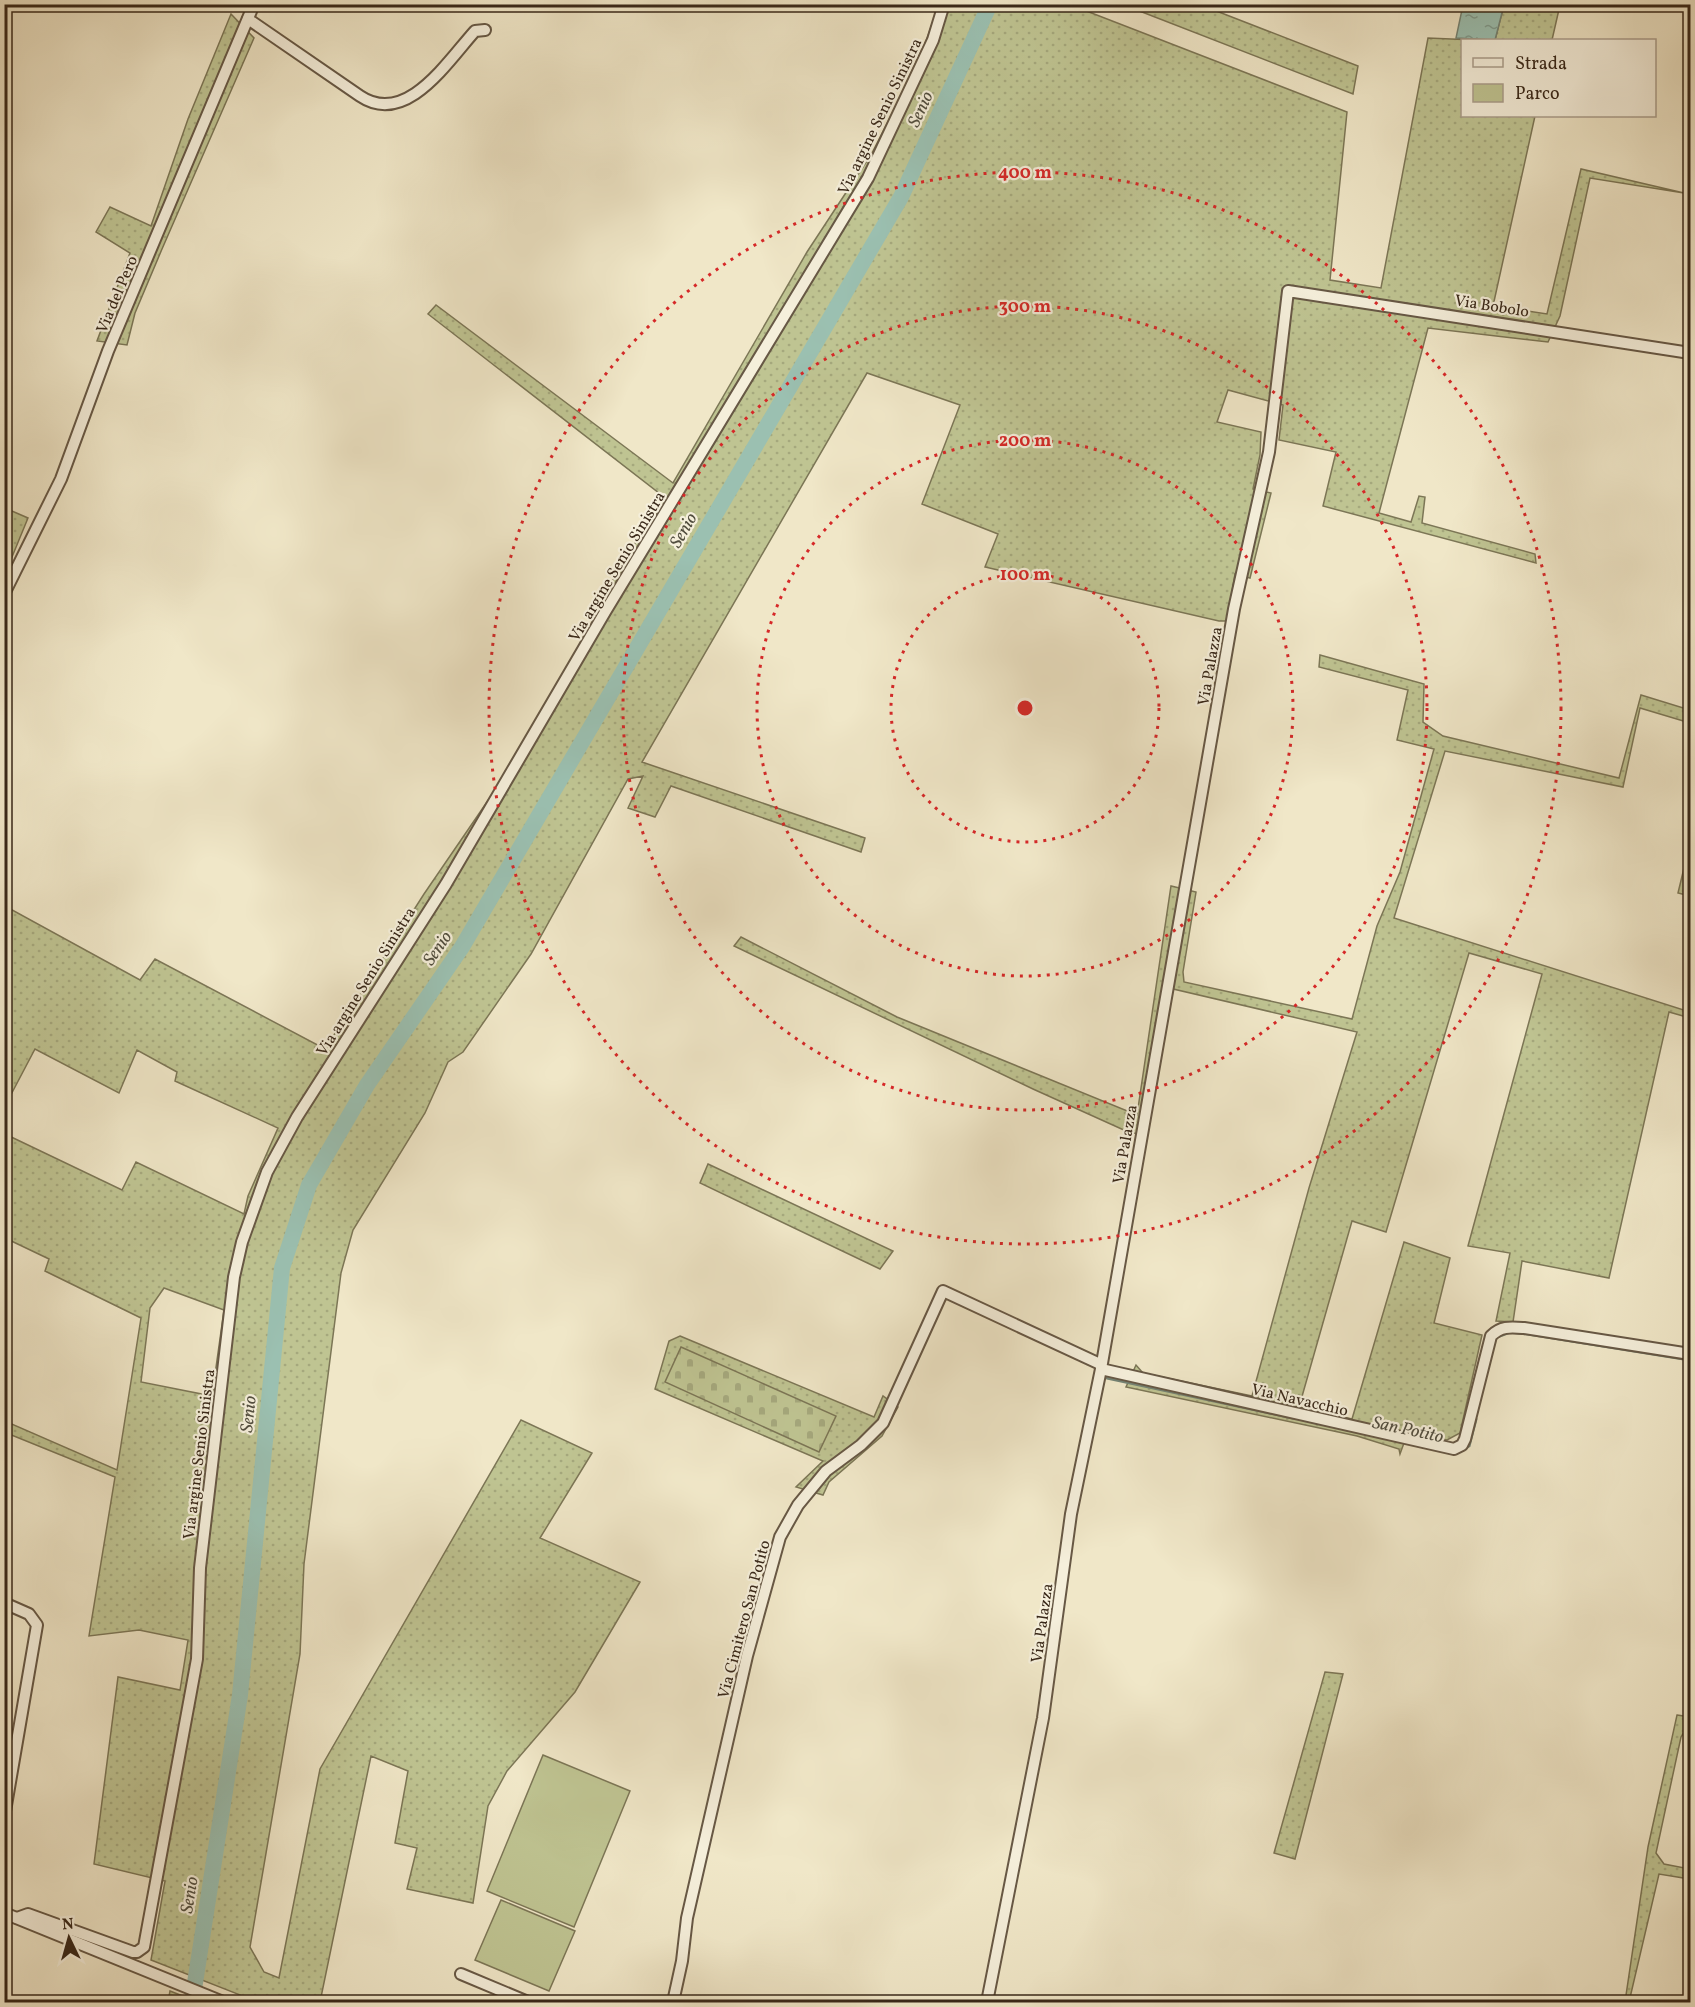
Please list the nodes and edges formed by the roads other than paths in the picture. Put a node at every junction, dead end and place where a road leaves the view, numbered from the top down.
1 (254, 4) edge
2 (944, 4) edge
3 (248, 19) junction
4 (485, 30) dead end
5 (1288, 291) joint
6 (1690, 352) edge
7 (4, 594) edge
8 (943, 1291) joint
9 (1690, 1354) edge
10 (1101, 1367) junction
11 (4, 1603) edge
12 (4, 1817) edge
13 (4, 1913) edge
14 (17, 1918) junction
15 (461, 1974) dead end
16 (223, 2002) edge
17 (528, 2002) edge
18 (673, 2002) edge
19 (987, 2002) edge

1 - 3 street, Via del Pero
2 - 14 street, Via argine Senio Sinistra
3 - 4 street
3 - 7 street, Via del Pero
5 - 6 street, Via Bobolo
5 - 10 street, Via Palazza
8 - 10 street, Via Navacchio
8 - 18 street, Via Cimitero San Potito
9 - 10 street, Via Navacchio
10 - 19 street, Via Palazza
11 - 12 street
13 - 14 street
14 - 16 street
15 - 17 street

